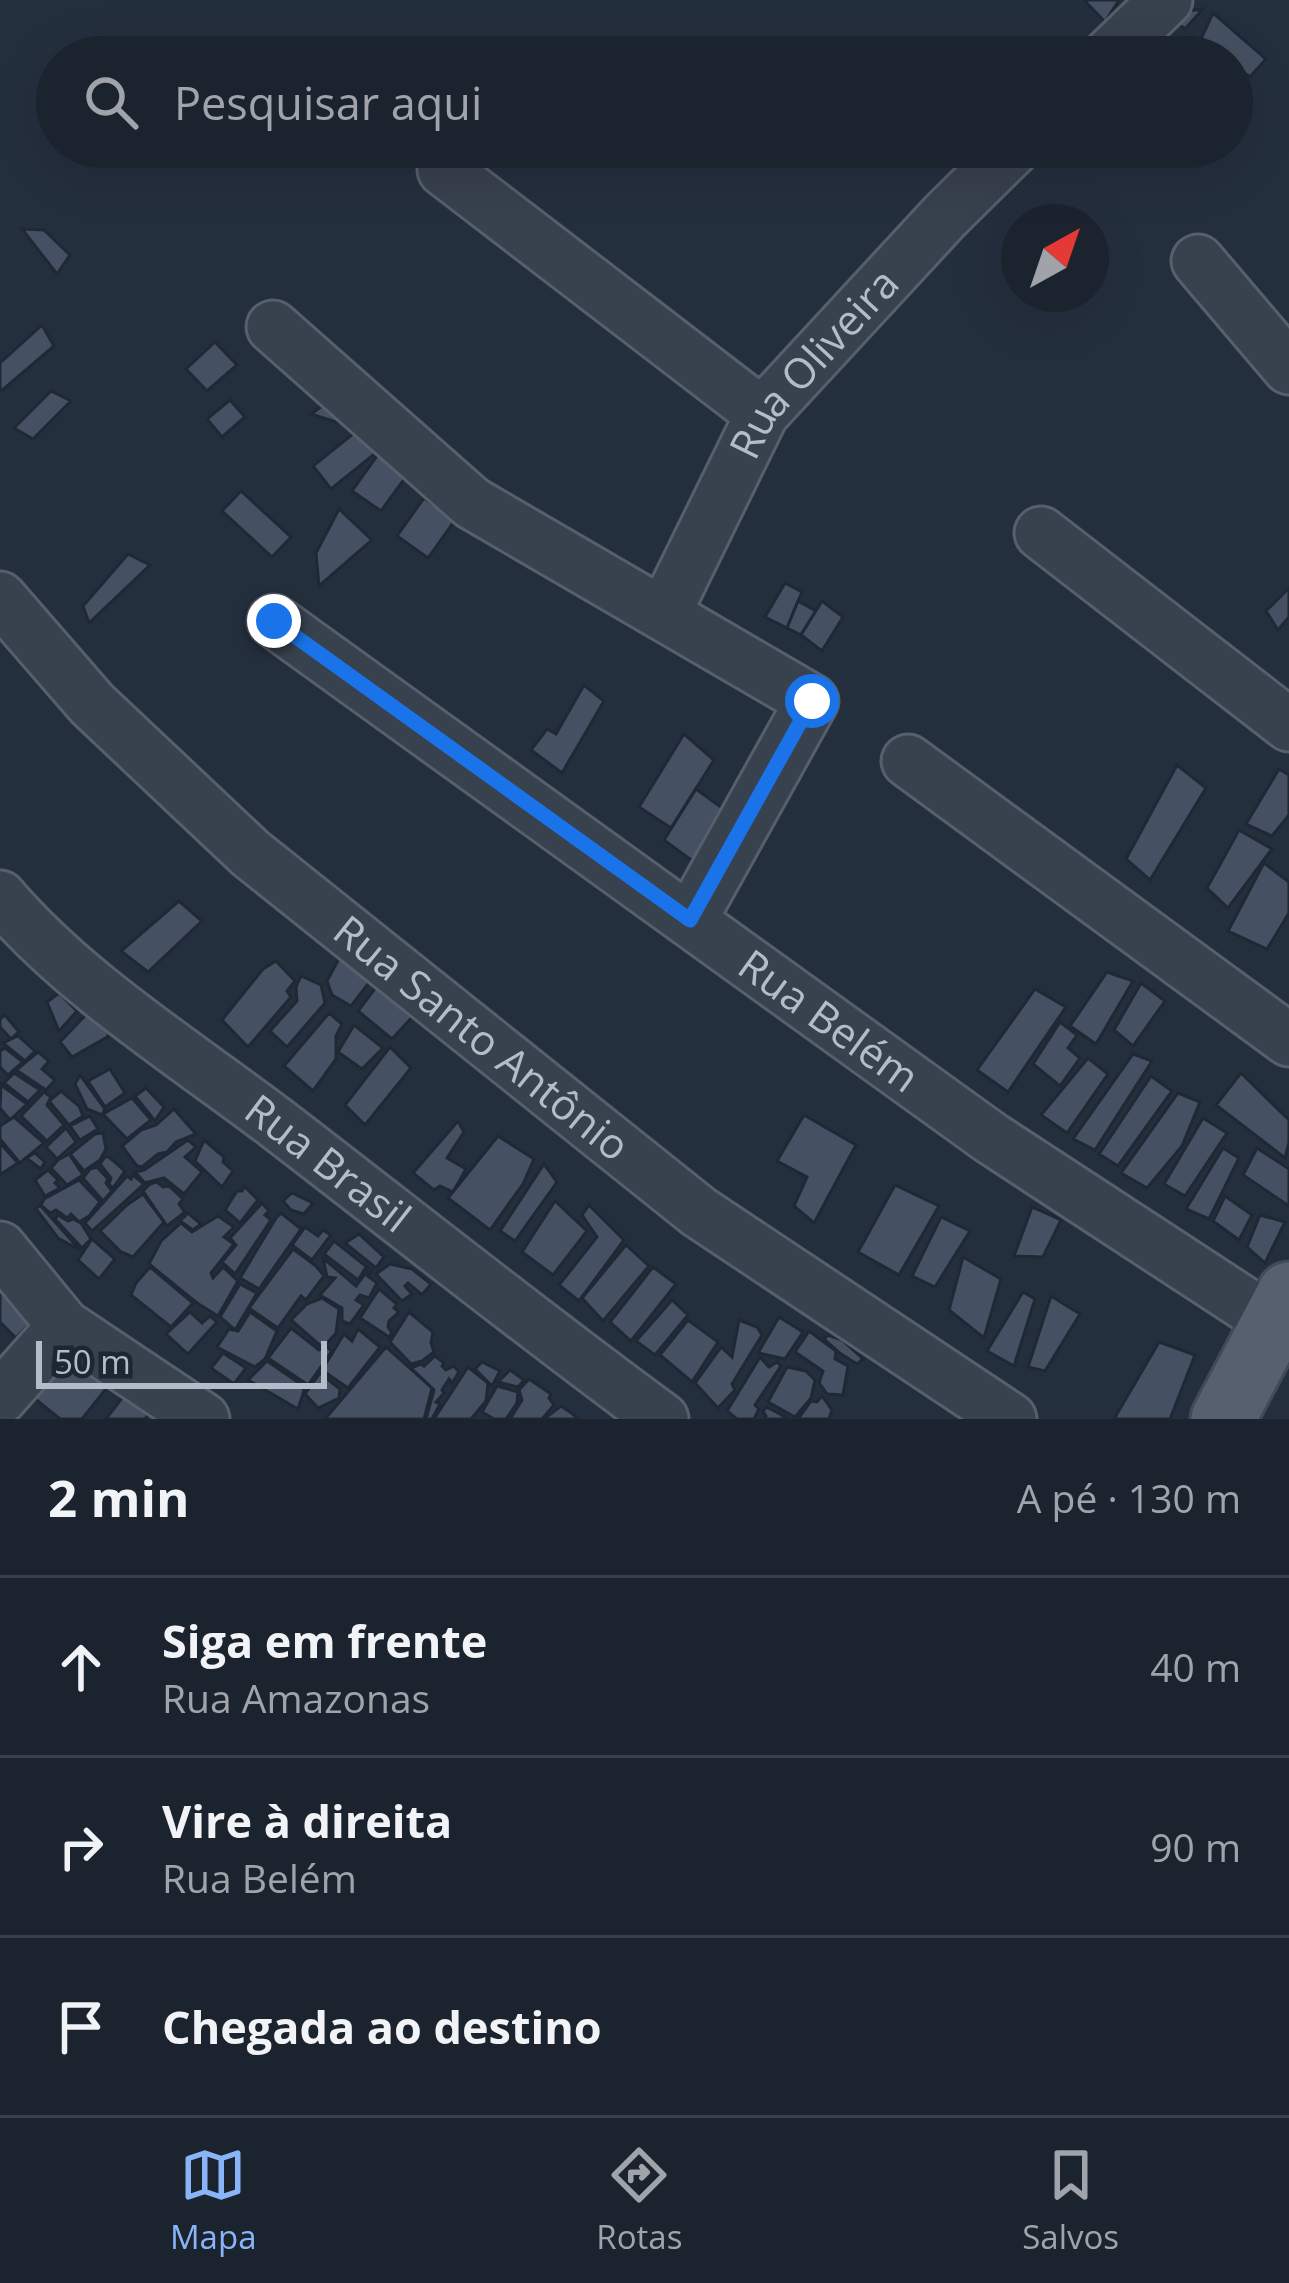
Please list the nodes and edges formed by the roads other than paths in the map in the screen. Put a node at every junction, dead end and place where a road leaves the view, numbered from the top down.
1 (1166, 0) edge
2 (1129, 36) edge
3 (994, 168) edge
4 (444, 170) dead end
5 (1198, 261) dead end
6 (273, 327) dead end
7 (1289, 368) edge
8 (762, 414) junction
9 (1041, 533) dead end
10 (0, 598) edge
11 (664, 614) junction
12 (274, 621) dead end
13 (1289, 725) edge
14 (908, 760) dead end
15 (0, 897) edge
16 (690, 920) junction
17 (1289, 1040) edge
18 (0, 1248) edge
19 (1281, 1309) edge
20 (64, 1326) junction
21 (0, 1398) edge
22 (203, 1419) edge
23 (662, 1419) edge
24 (1010, 1419) edge
25 (1223, 1419) edge

1 - 2 street
3 - 8 street, Rua Oliveira
4 - 8 street
5 - 7 street
6 - 11 street
8 - 11 street, Rua Oliveira
9 - 13 street
10 - 24 street, Rua Santo Antônio
11 - 16 street
12 - 16 street, Rua Belém
14 - 17 street
15 - 23 street, Rua Brasil
16 - 19 street, Rua Belém
18 - 20 street
19 - 25 main road
20 - 21 street
20 - 22 street

